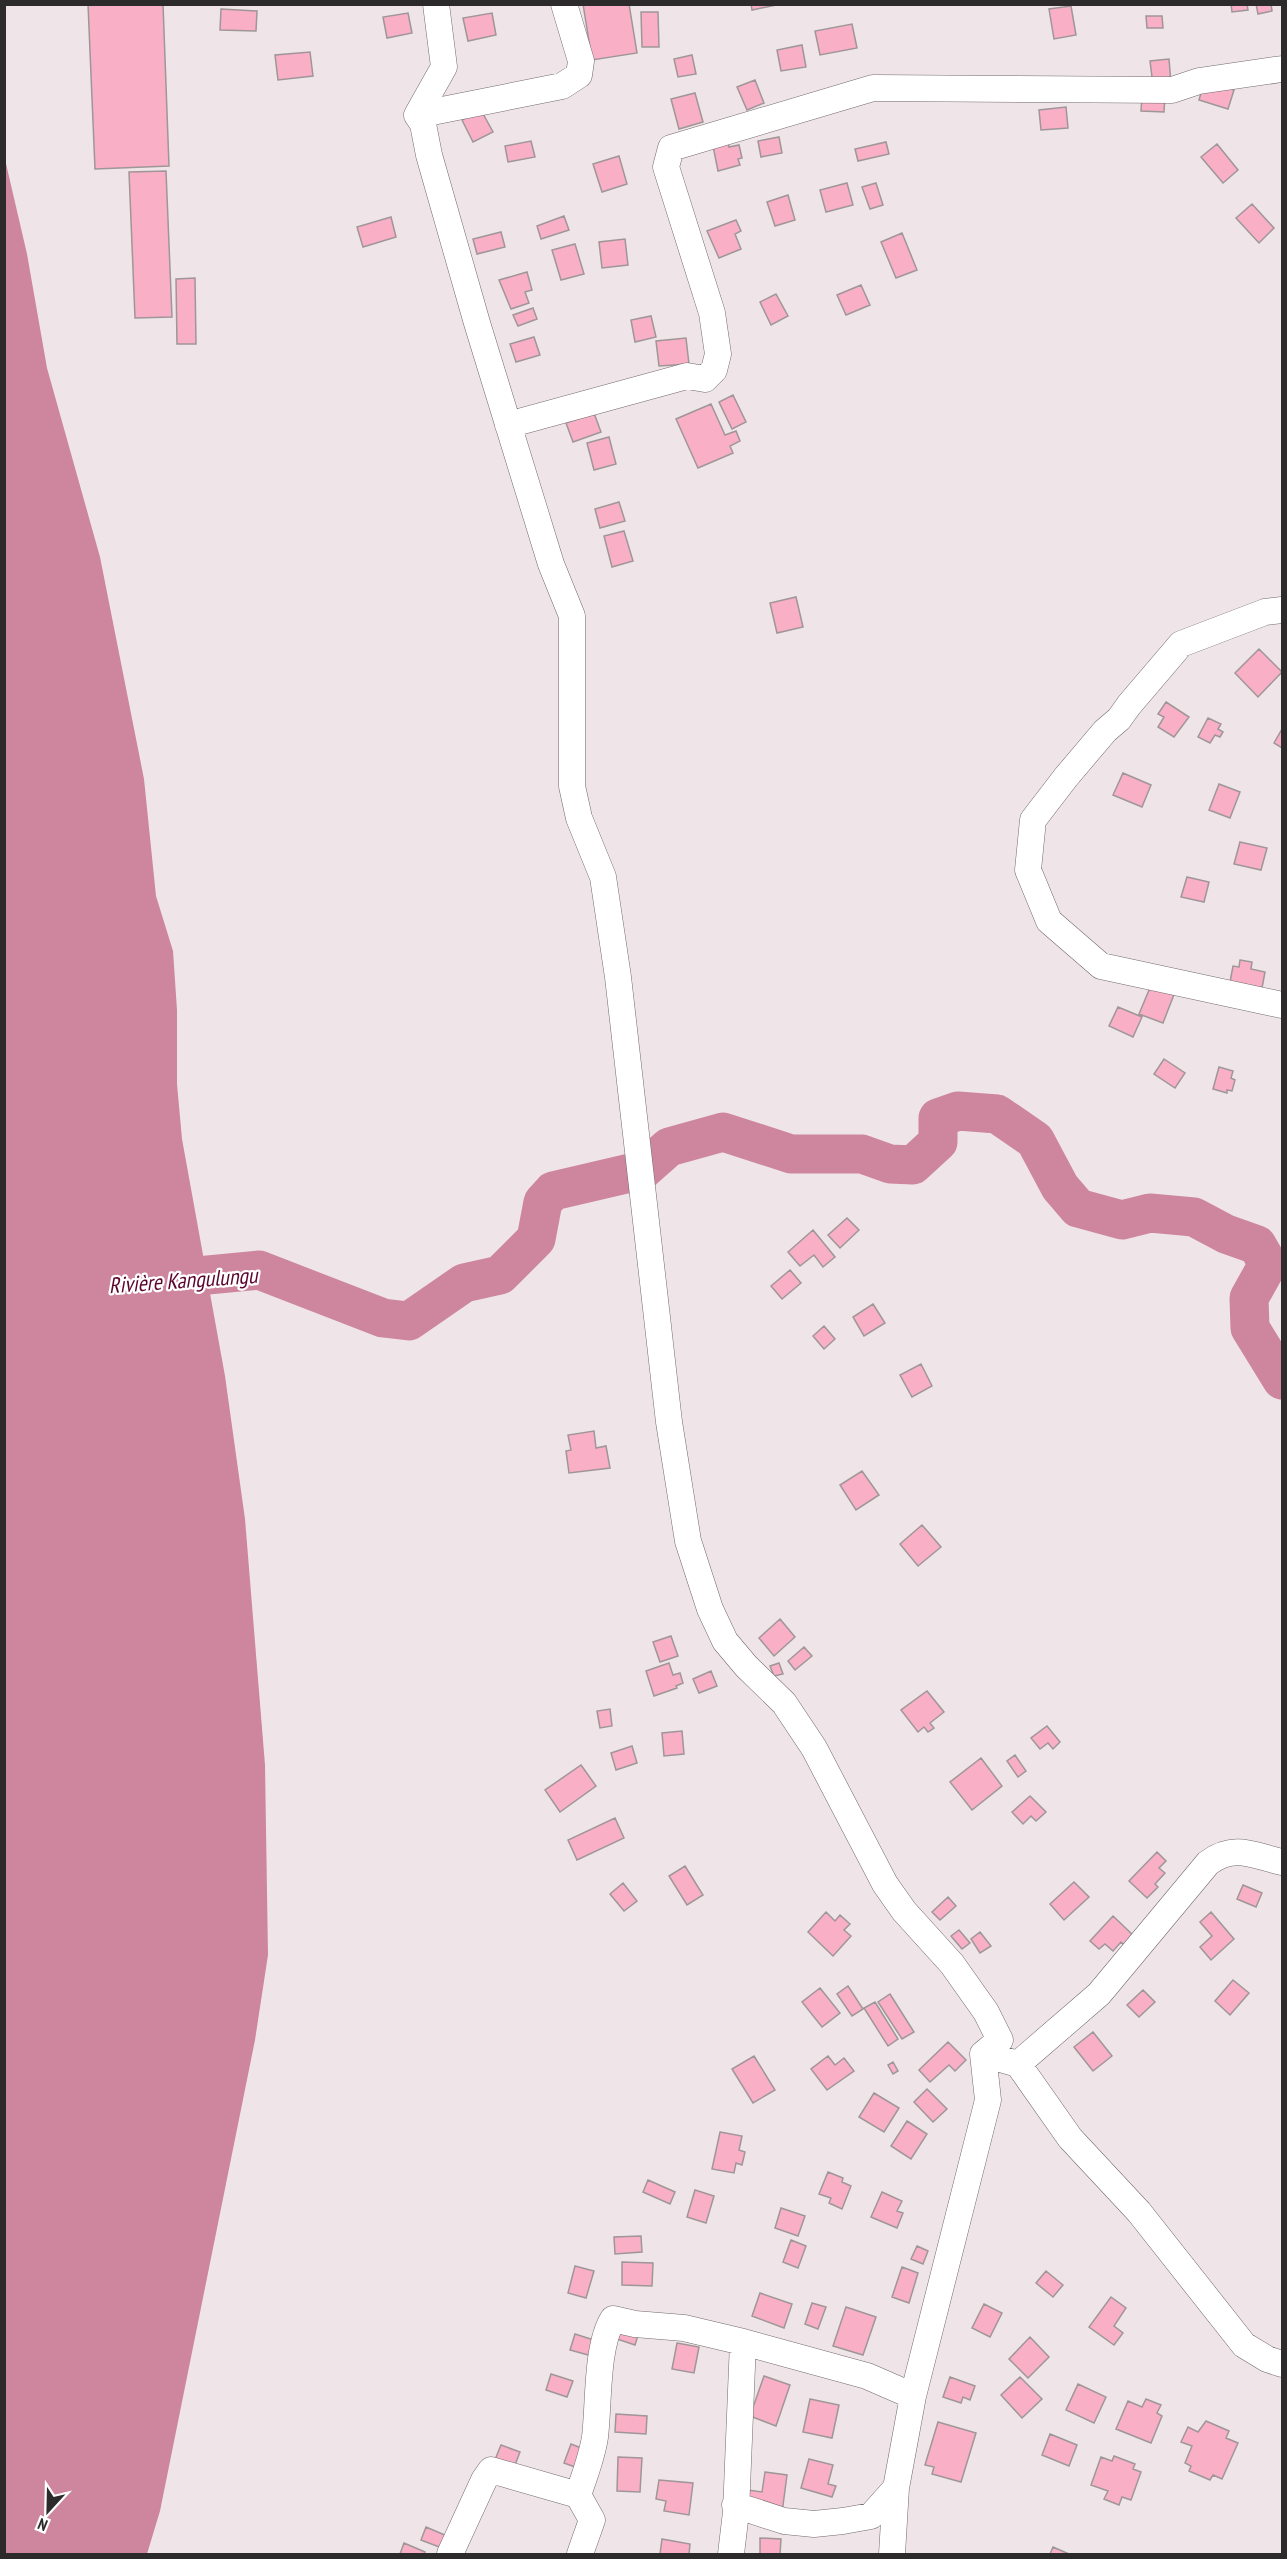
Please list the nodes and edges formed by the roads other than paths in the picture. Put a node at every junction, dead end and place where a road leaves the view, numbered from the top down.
1 (436, 4) edge
2 (564, 4) edge
3 (1282, 69) edge
4 (417, 115) junction
5 (508, 425) junction
6 (1282, 610) edge
7 (1282, 1005) edge
8 (1282, 1862) edge
9 (984, 2054) junction
10 (1018, 2064) junction
11 (743, 2342) junction
12 (1282, 2364) edge
13 (913, 2396) junction
14 (896, 2488) junction
15 (578, 2495) junction
16 (735, 2505) junction
17 (450, 2554) edge
18 (580, 2554) edge
19 (732, 2554) edge
20 (892, 2554) edge

1 - 4 street
2 - 4 street
3 - 5 street
4 - 5 street
5 - 9 street
6 - 7 street
8 - 10 street
9 - 10 street
9 - 13 street
10 - 12 street
11 - 13 street
11 - 15 street
11 - 16 street
13 - 14 street
14 - 16 street
14 - 20 street
15 - 17 street
15 - 18 street
16 - 19 street

